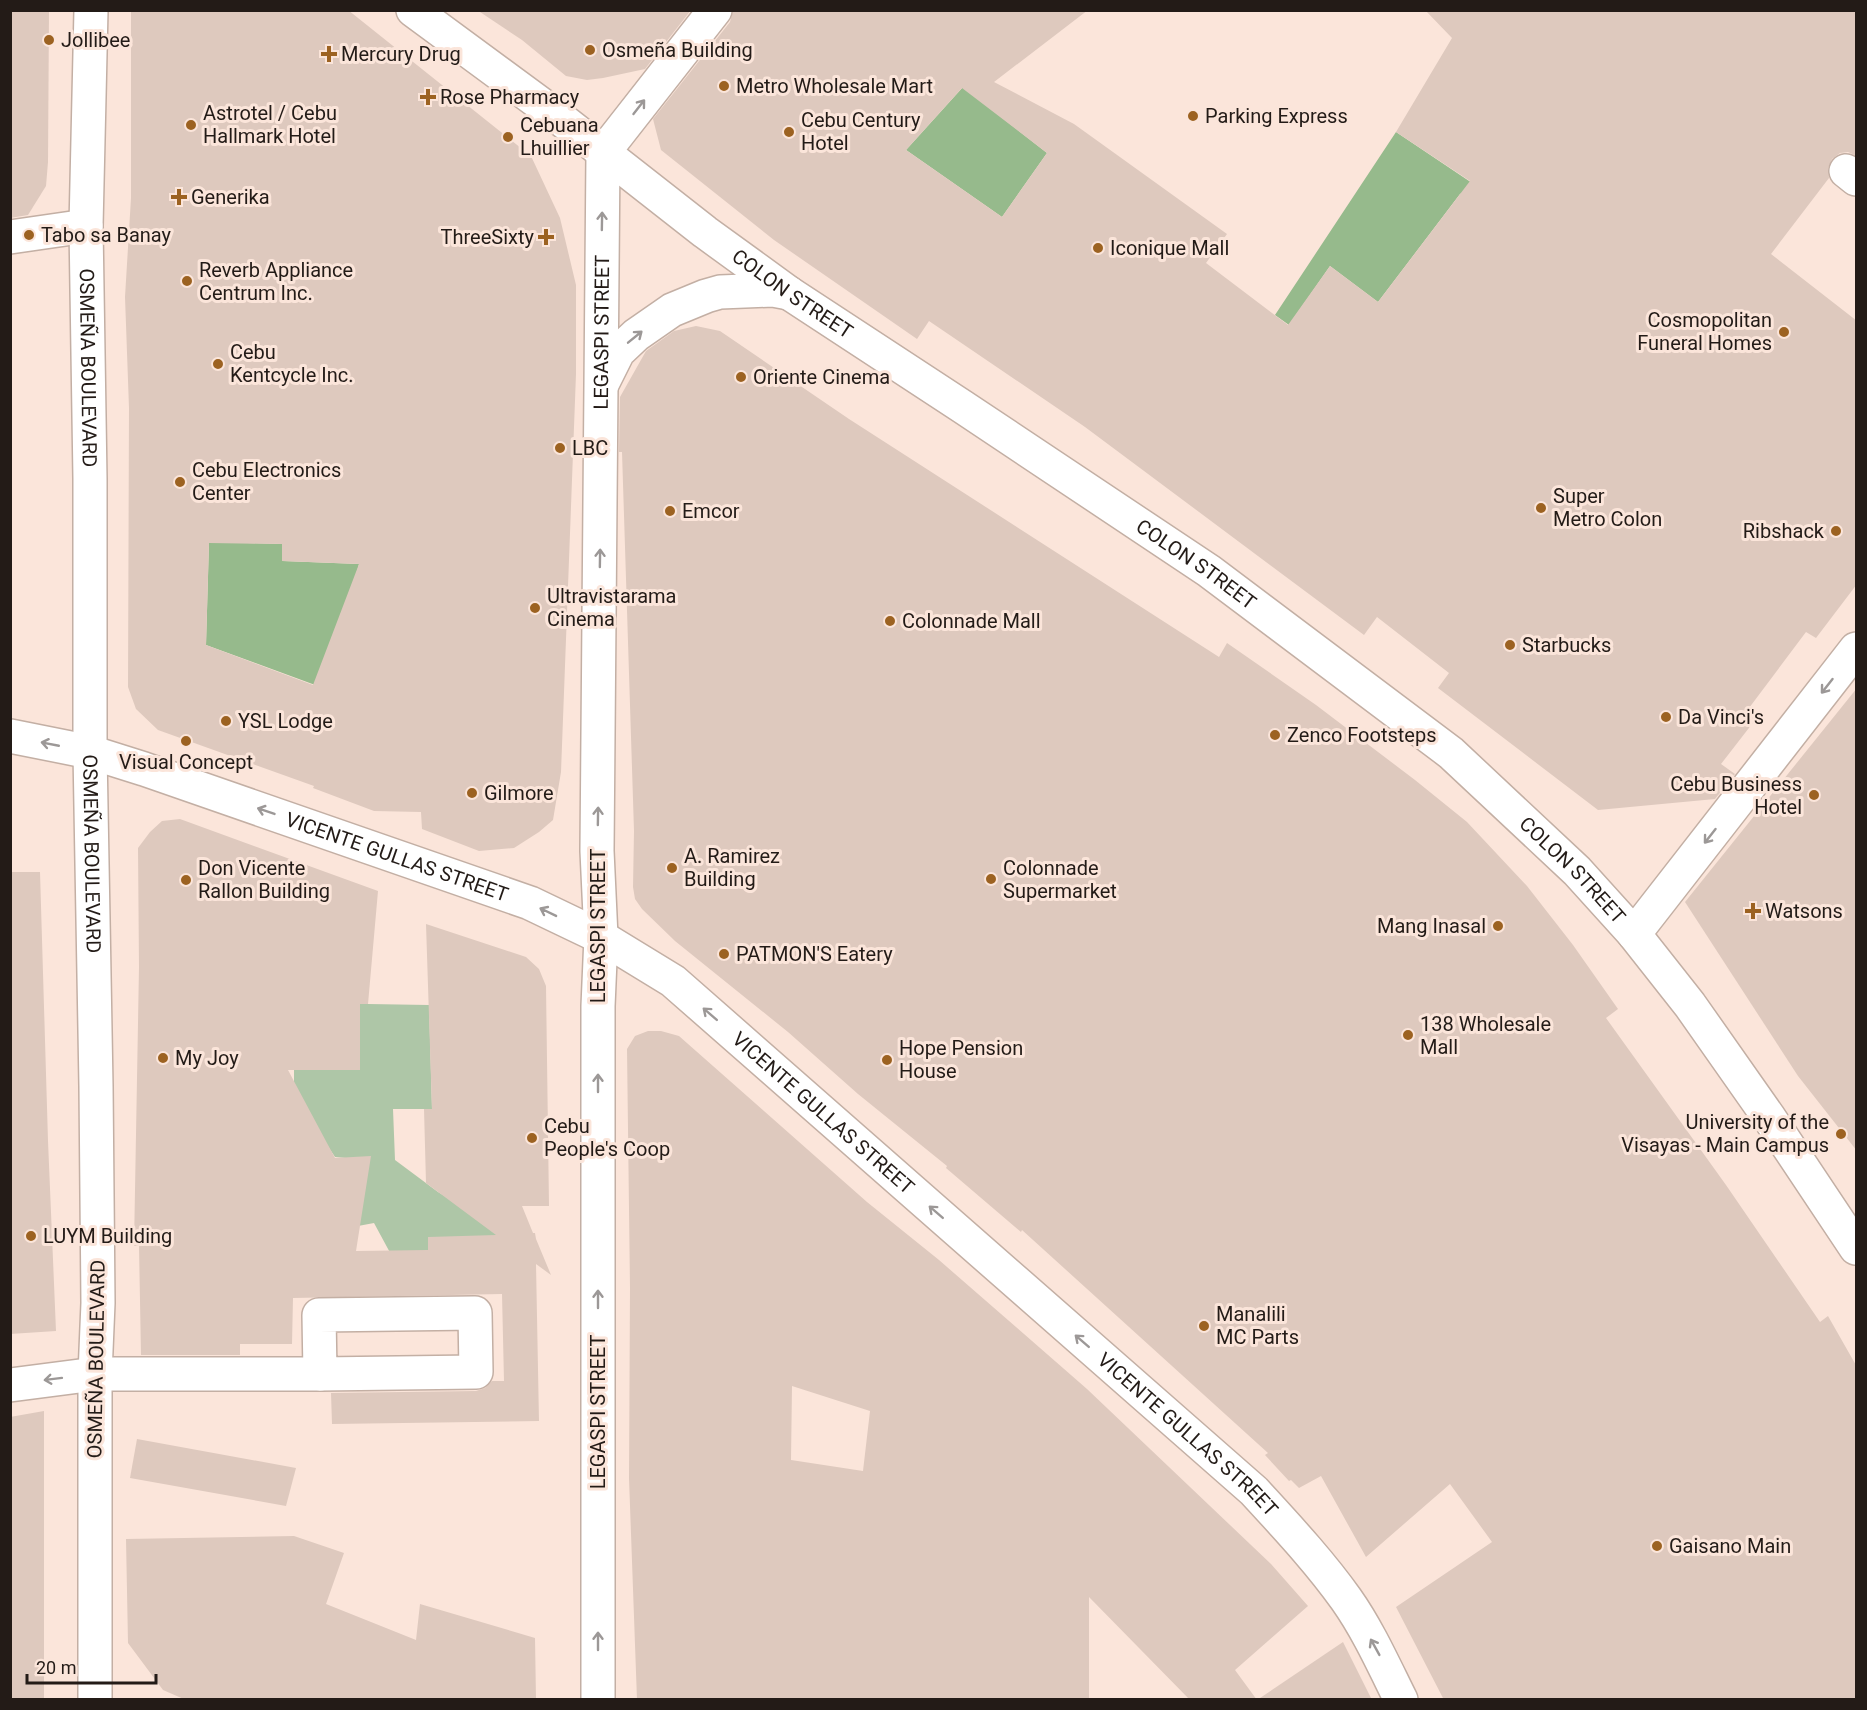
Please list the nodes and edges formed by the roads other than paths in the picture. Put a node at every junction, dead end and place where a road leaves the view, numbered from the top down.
1 (91, 10) edge
2 (412, 10) edge
3 (715, 10) edge
4 (603, 153) junction
5 (86, 226) junction
6 (10, 237) edge
7 (789, 293) junction
8 (602, 384) junction
9 (1857, 648) edge
10 (10, 736) edge
11 (90, 752) junction
12 (1634, 934) junction
13 (601, 937) junction
14 (1857, 1248) edge
15 (95, 1374) junction
16 (320, 1374) junction
17 (10, 1385) edge
18 (98, 1699) edge
19 (598, 1700) edge
20 (1401, 1700) edge

1 - 5 street, OSMEÑA BOULEVARD
2 - 4 street, COLON STREET
4 -> 3 street
4 - 7 street, COLON STREET
8 -> 4 street, LEGASPI STREET
5 - 6 street
5 - 11 street, OSMEÑA BOULEVARD
8 -> 7 street
7 - 12 street, COLON STREET
13 -> 8 street, LEGASPI STREET
9 -> 12 street
11 -> 10 street, VICENTE GULLAS STREET
13 -> 11 street, VICENTE GULLAS STREET
11 - 15 street, OSMEÑA BOULEVARD
12 - 14 street, COLON STREET
19 -> 13 street, LEGASPI STREET
20 -> 13 street, VICENTE GULLAS STREET
15 - 16 street
15 -> 17 street
15 - 18 street, OSMEÑA BOULEVARD
16 - 16 street

